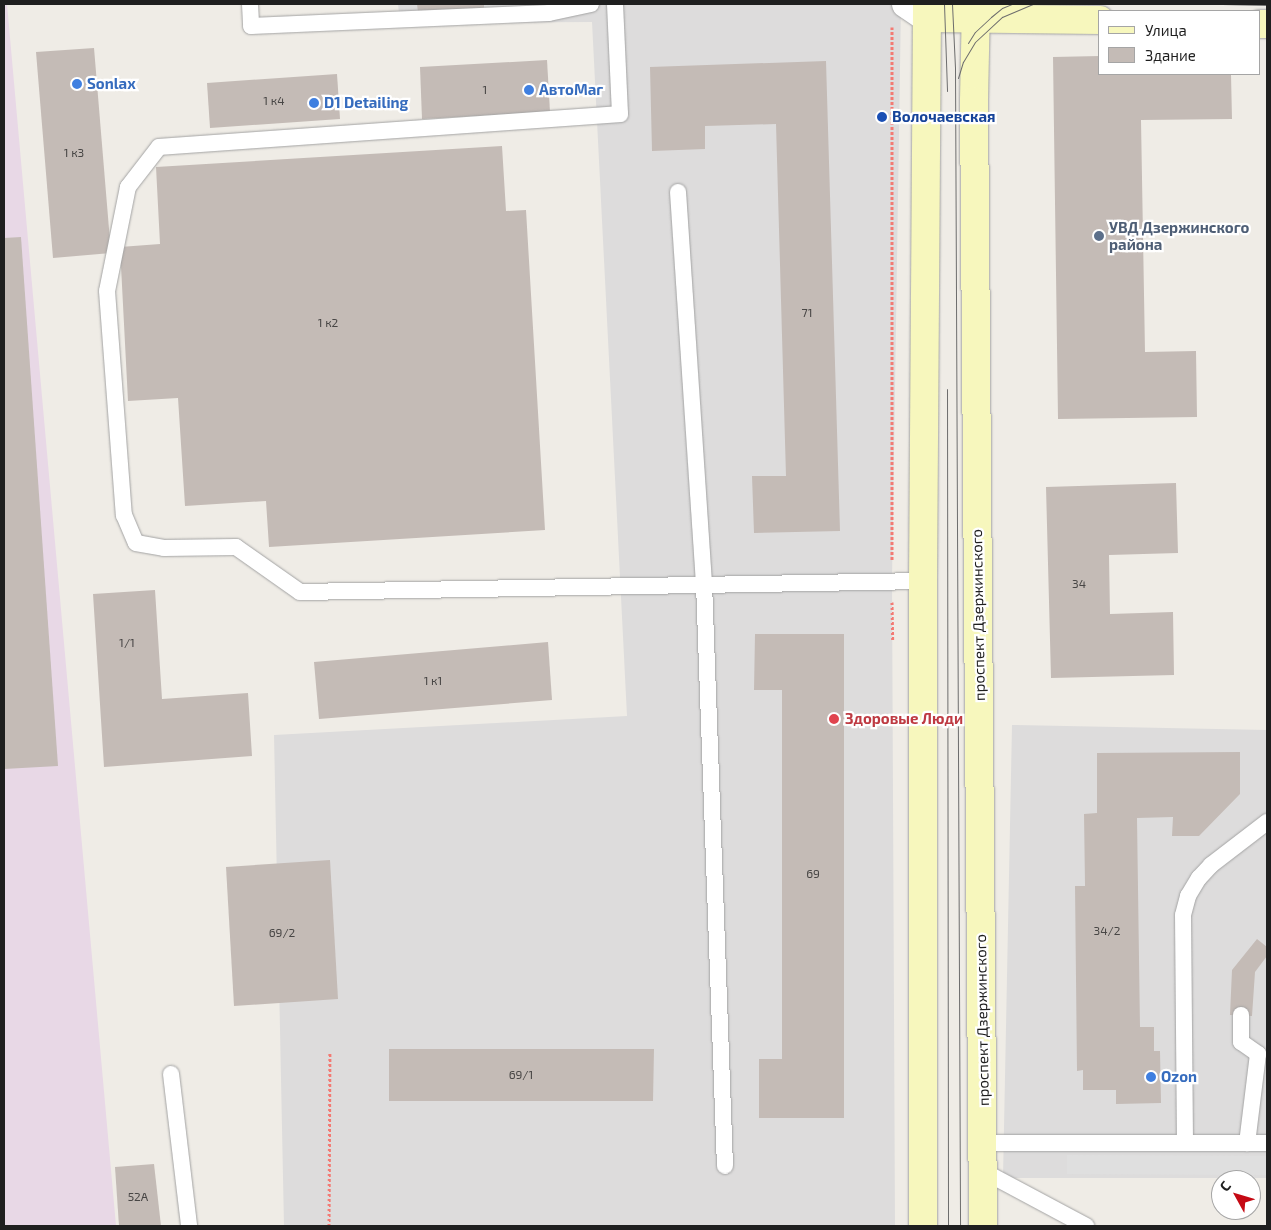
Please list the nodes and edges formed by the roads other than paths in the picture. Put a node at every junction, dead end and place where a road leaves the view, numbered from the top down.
1 (250, 4) edge
2 (591, 4) edge
3 (615, 4) edge
4 (920, 8) edge
5 (975, 10) edge
6 (1098, 20) edge
7 (678, 192) dead end
8 (923, 581) junction
9 (704, 583) junction
10 (1267, 822) edge
11 (1241, 1015) dead end
12 (1263, 1048) edge
13 (171, 1074) dead end
14 (983, 1143) junction
15 (1247, 1143) junction
16 (1267, 1143) edge
17 (1185, 1144) junction
18 (725, 1166) dead end
19 (983, 1171) junction
20 (189, 1226) edge
21 (923, 1226) edge
22 (983, 1226) edge
23 (1086, 1226) edge

1 - 2 lane
3 - 9 lane
4 - 5 main road
4 - 8 main road
5 - 6 main road
5 - 14 main road, проспект Дзержинского
7 - 9 lane
8 - 9 lane
8 - 21 main road
9 - 18 lane
10 - 17 lane
11 - 12 lane
12 - 15 lane
13 - 20 lane
14 - 17 lane
14 - 19 main road, проспект Дзержинского
15 - 16 lane
15 - 17 lane
19 - 22 main road, проспект Дзержинского
19 - 23 lane

